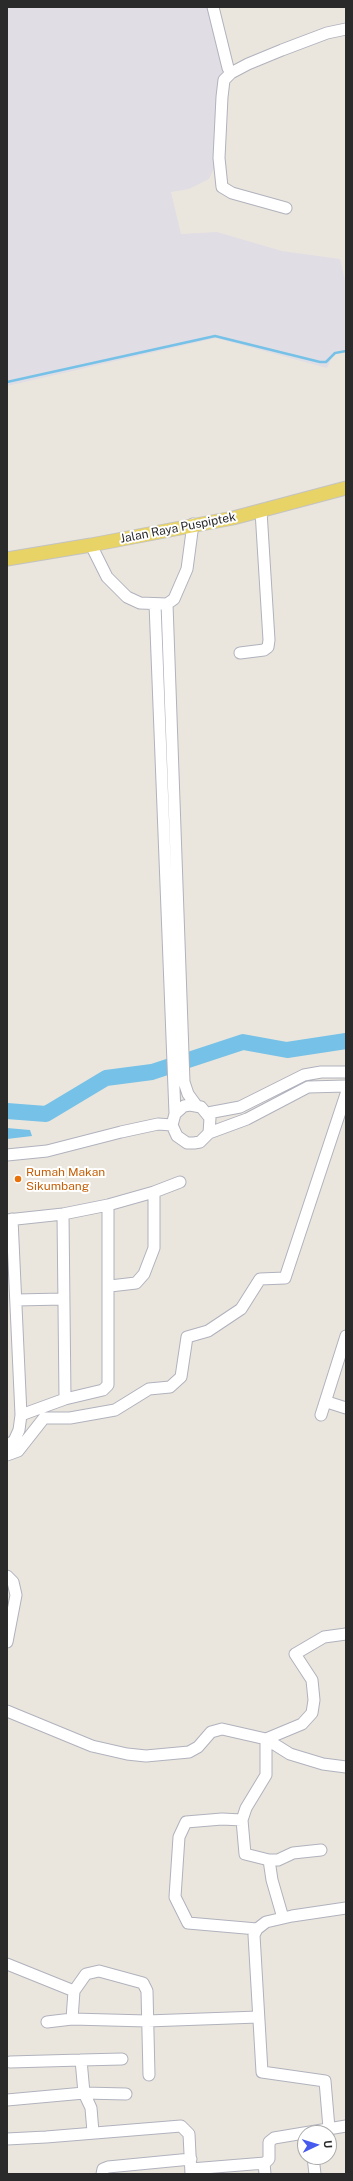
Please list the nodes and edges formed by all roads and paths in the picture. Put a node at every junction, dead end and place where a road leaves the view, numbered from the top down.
1 (213, 7) edge
2 (346, 29) edge
3 (231, 73) junction
4 (286, 208) dead end
5 (346, 488) edge
6 (261, 511) junction
7 (193, 524) junction
8 (91, 545) junction
9 (7, 559) edge
10 (155, 604) junction
11 (167, 604) junction
12 (240, 653) dead end
13 (346, 1072) edge
14 (346, 1086) edge
15 (346, 1094) edge
16 (196, 1105) junction
17 (208, 1113) junction
18 (174, 1119) junction
19 (209, 1133) junction
20 (7, 1156) edge
21 (180, 1182) dead end
22 (154, 1192) junction
23 (108, 1204) junction
24 (63, 1214) junction
25 (9, 1220) edge
26 (110, 1286) junction
27 (64, 1299) junction
28 (16, 1300) junction
29 (346, 1336) edge
30 (65, 1399) junction
31 (326, 1402) junction
32 (346, 1408) edge
33 (21, 1415) junction
34 (321, 1415) dead end
35 (7, 1444) edge
36 (7, 1456) edge
37 (7, 1576) edge
38 (346, 1634) edge
39 (7, 1642) edge
40 (7, 1711) edge
41 (266, 1739) junction
42 (346, 1767) edge
43 (242, 1820) junction
44 (321, 1850) dead end
45 (269, 1860) junction
46 (346, 1908) edge
47 (283, 1918) junction
48 (257, 1929) junction
49 (7, 1964) edge
50 (74, 1991) junction
51 (72, 2018) junction
52 (258, 2018) junction
53 (147, 2021) junction
54 (47, 2022) dead end
55 (122, 2059) dead end
56 (81, 2060) junction
57 (10, 2062) dead end
58 (149, 2075) dead end
59 (84, 2093) junction
60 (126, 2094) dead end
61 (7, 2100) edge
62 (329, 2125) edge
63 (93, 2132) junction
64 (297, 2134) edge
65 (7, 2138) edge
66 (191, 2167) edge
67 (264, 2169) edge
68 (102, 2174) edge

1 - 3 street
2 - 3 street
3 - 4 street
5 - 6 main road, Jalan Raya Puspiptek
6 - 7 main road, Jalan Raya Puspiptek
6 - 12 street
7 - 8 main road, Jalan Raya Puspiptek
7 - 11 street
8 - 9 main road, Jalan Raya Puspiptek
8 - 10 street
10 - 11 street
10 - 18 street
11 - 16 street
13 - 17 street
14 - 19 street
15 - 36 street
16 - 17 street
16 - 18 street
17 - 19 street
18 - 19 street
18 - 20 street
21 - 22 street
22 - 23 street
22 - 26 street
23 - 24 street
23 - 26 street
24 - 25 street
24 - 27 street
25 - 28 street
26 - 30 street
27 - 28 street
27 - 30 street
28 - 33 street
29 - 31 street
30 - 33 street
31 - 32 street
31 - 34 street
33 - 35 street
37 - 39 street
38 - 41 street
40 - 41 street
41 - 42 street
41 - 43 street
43 - 45 street
43 - 48 street
44 - 45 street
45 - 47 street
46 - 47 street
47 - 48 street
48 - 52 street
49 - 50 street
50 - 51 street
50 - 53 street
51 - 53 street
51 - 54 street
52 - 53 street
52 - 62 street
53 - 58 street
55 - 56 street
56 - 57 street
56 - 59 street
59 - 60 street
59 - 61 street
59 - 63 street
63 - 65 street
63 - 66 street
64 - 67 street
66 - 67 street
66 - 68 street

